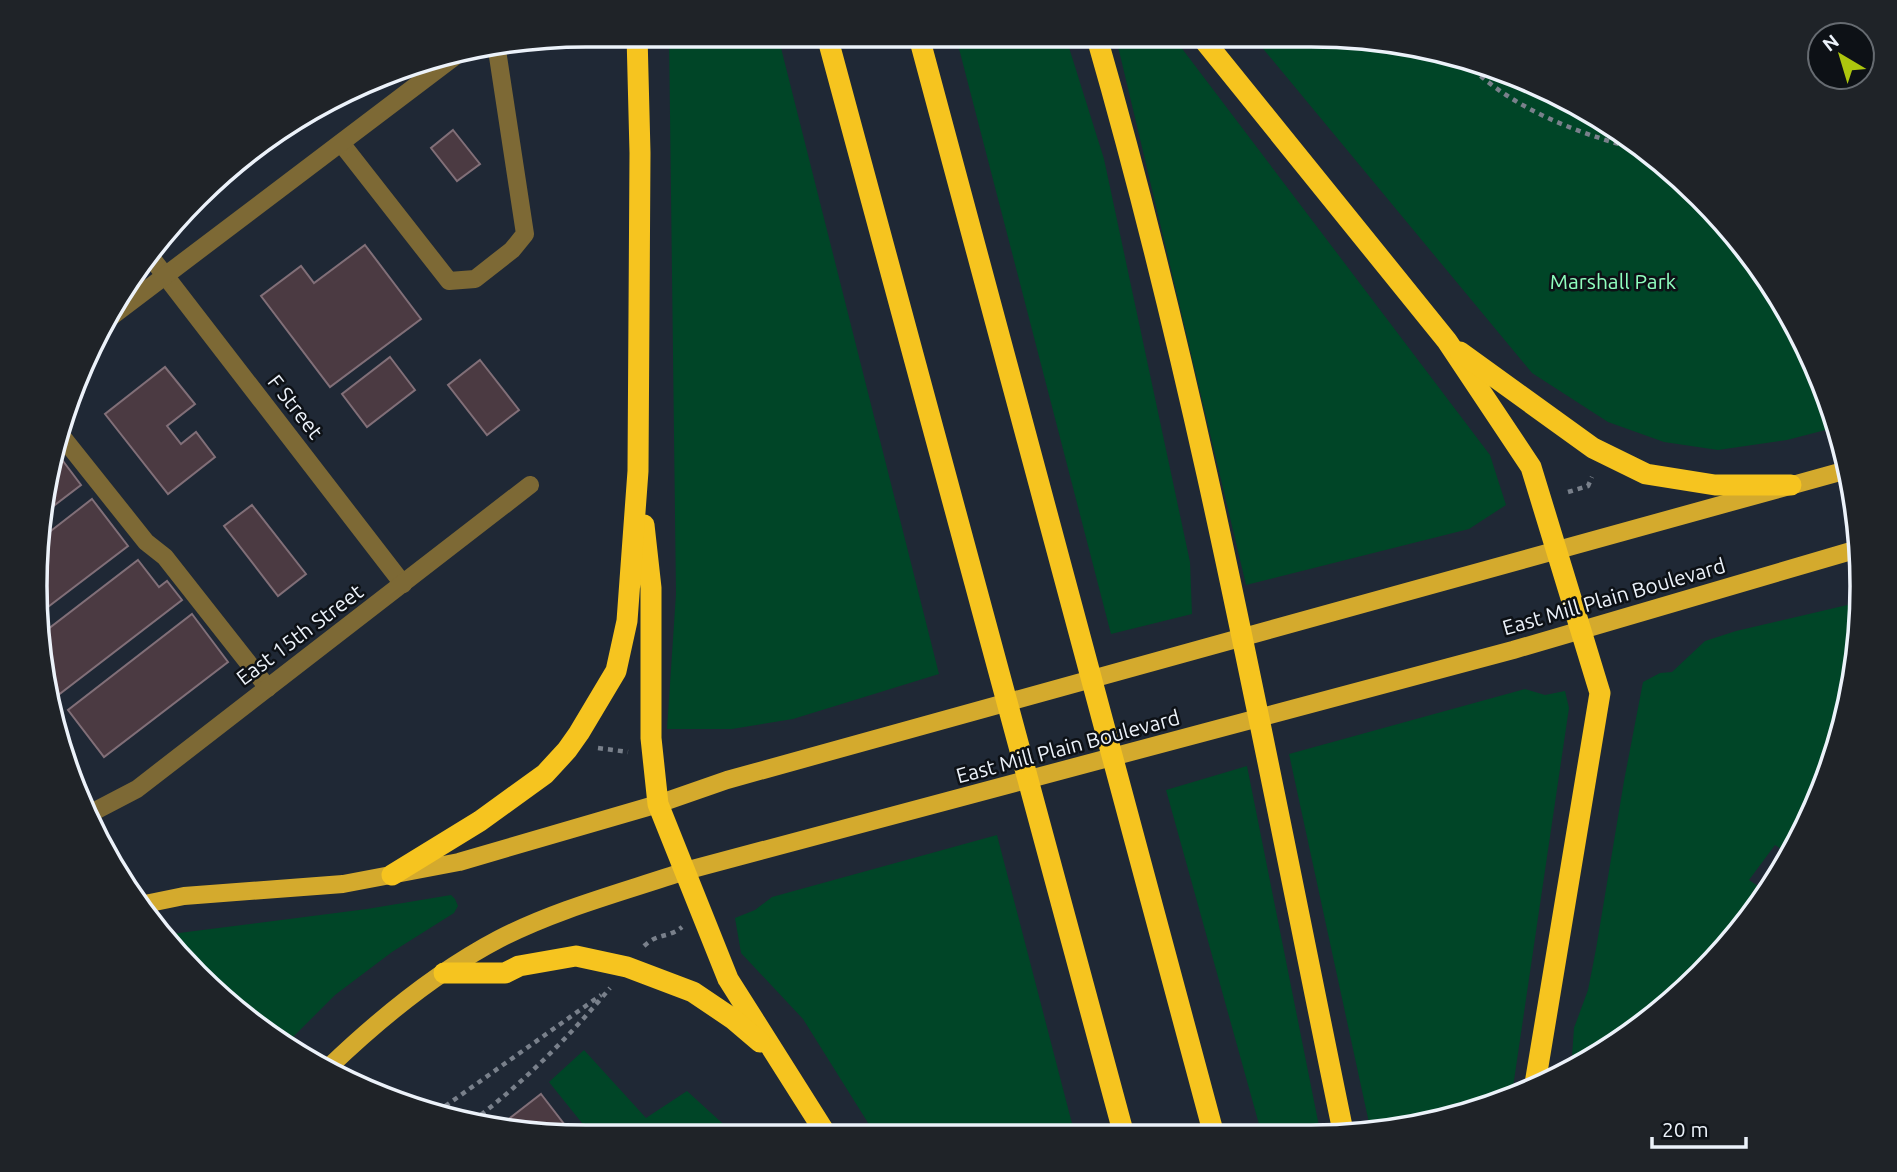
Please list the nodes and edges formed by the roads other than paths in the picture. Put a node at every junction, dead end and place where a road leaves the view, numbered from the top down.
1 (637, 47) edge
2 (830, 47) edge
3 (922, 47) edge
4 (1100, 47) edge
5 (1209, 47) edge
6 (499, 55) edge
7 (439, 68) edge
8 (341, 143) junction
9 (155, 263) edge
10 (165, 276) junction
11 (126, 306) edge
12 (1447, 341) junction
13 (67, 443) edge
14 (638, 471) junction
15 (1837, 473) edge
16 (530, 485) dead end
17 (1791, 485) junction
18 (1557, 552) junction
19 (1849, 552) edge
20 (403, 584) junction
21 (1582, 631) junction
22 (268, 688) junction
23 (658, 804) junction
24 (96, 810) edge
25 (685, 871) junction
26 (392, 875) junction
27 (151, 903) edge
28 (444, 973) junction
29 (779, 1058) junction
30 (334, 1062) edge
31 (1537, 1075) edge
32 (1342, 1124) edge
33 (820, 1125) edge
34 (1121, 1125) edge
35 (1211, 1125) edge

1 - 14 highway
2 - 34 highway
3 - 35 highway
4 - 32 highway
5 - 12 highway
6 - 8 street
7 - 8 street
8 - 10 street
9 - 10 street, F Street
10 - 11 street
10 - 20 street, F Street
12 - 17 highway
12 - 18 highway
13 - 22 street
14 - 23 highway
14 - 26 highway
15 - 17 main road
16 - 20 street, East 15th Street
17 - 18 main road
18 - 21 highway
18 - 23 main road
19 - 21 main road, East Mill Plain Boulevard
20 - 22 street, East 15th Street
21 - 25 main road, East Mill Plain Boulevard
21 - 31 highway
22 - 24 street, East 15th Street
23 - 25 highway
23 - 26 main road
25 - 28 main road, East Mill Plain Boulevard
25 - 29 highway
26 - 27 main road
28 - 29 highway
28 - 30 main road, East Mill Plain Boulevard
29 - 33 highway

